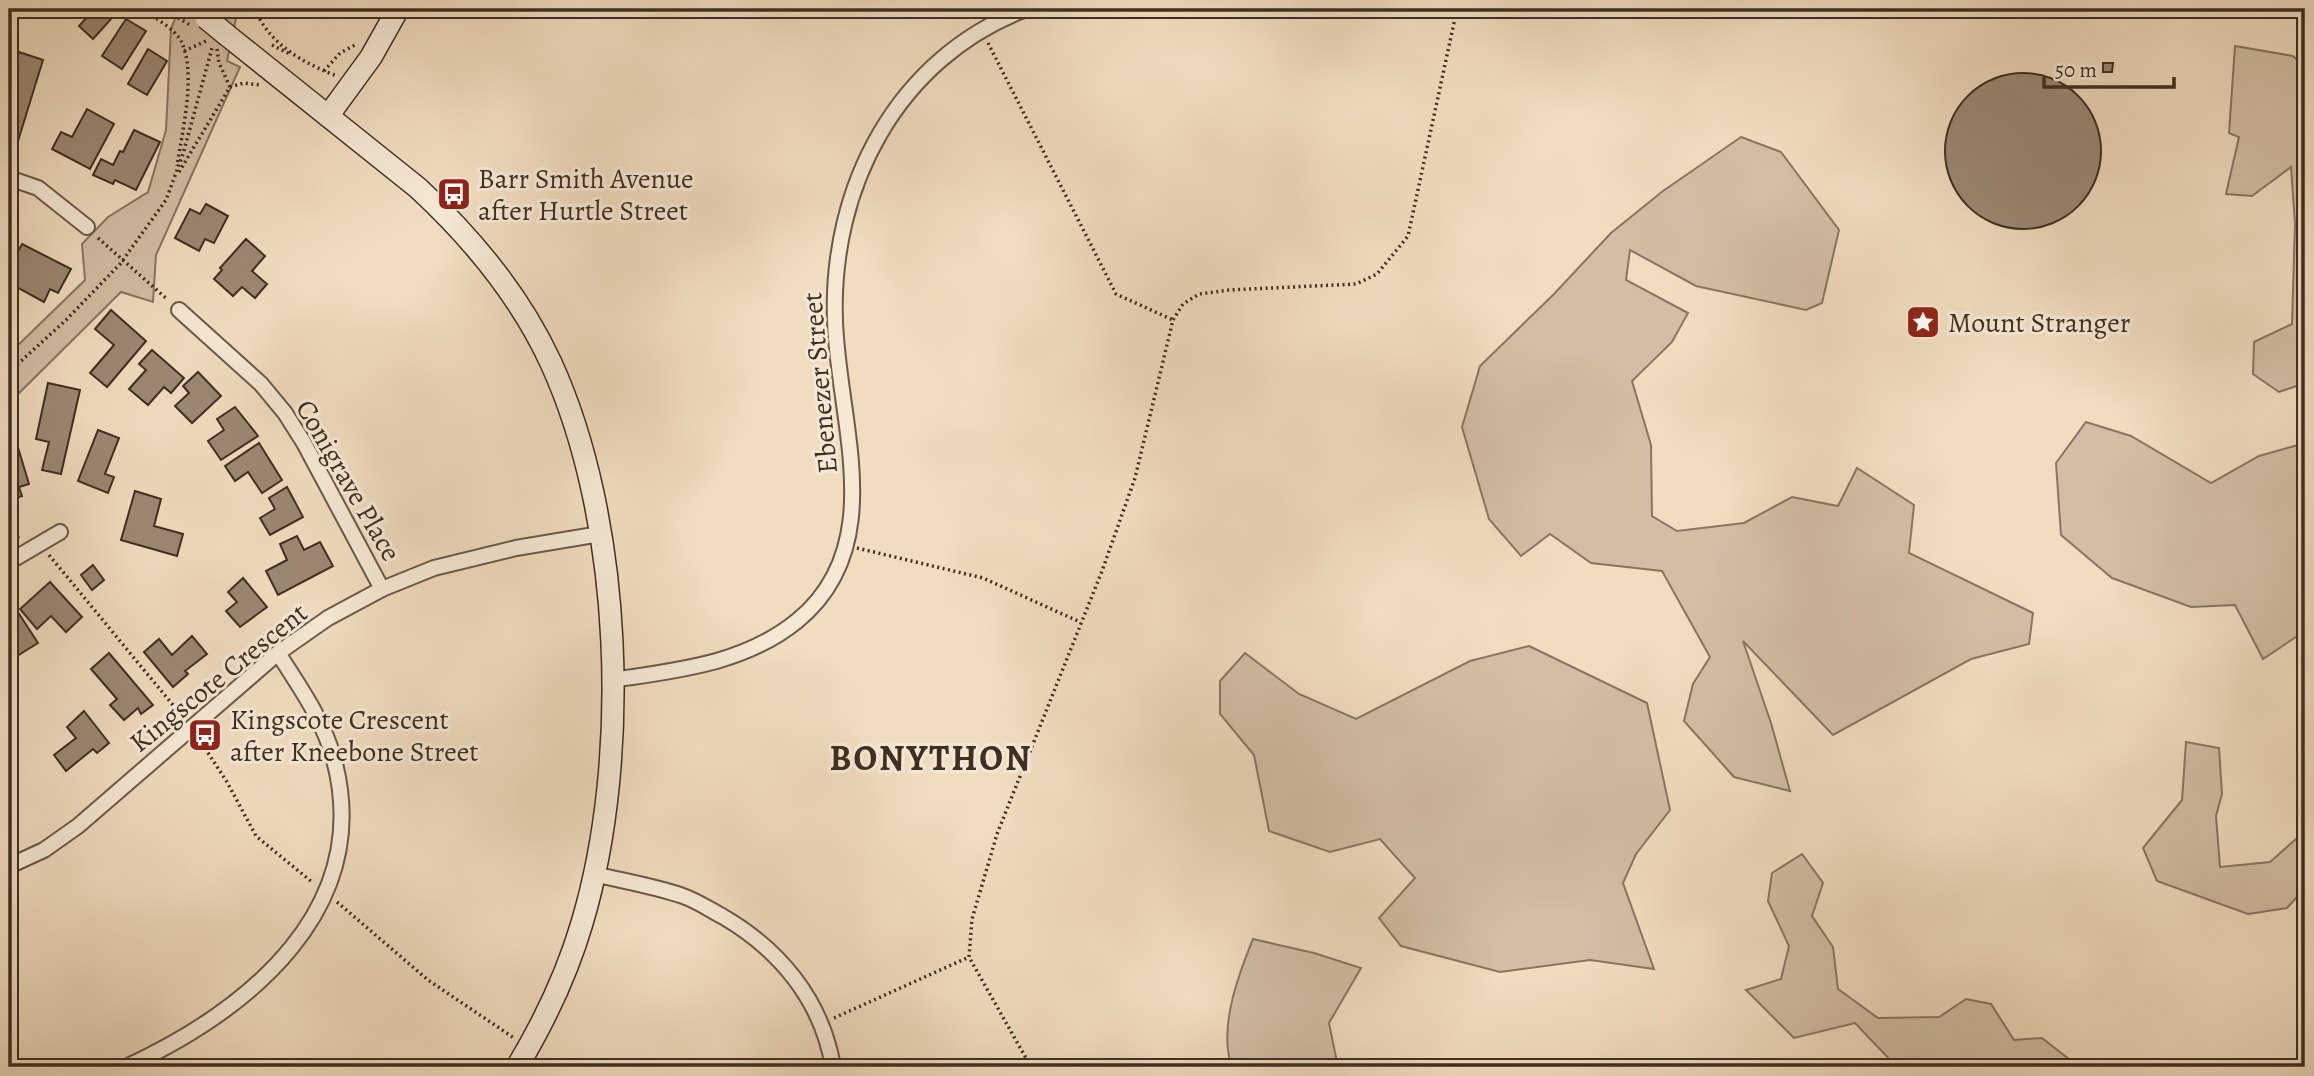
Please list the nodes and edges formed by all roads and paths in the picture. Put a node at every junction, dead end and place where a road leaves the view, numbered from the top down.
1 (143, 9) edge
2 (164, 9) edge
3 (255, 9) edge
4 (398, 9) edge
5 (1026, 9) edge
6 (1457, 10) edge
7 (198, 18) edge
8 (981, 29) junction
9 (220, 40) junction
10 (364, 40) dead end
11 (324, 71) junction
12 (254, 77) dead end
13 (339, 77) dead end
14 (328, 116) junction
15 (175, 177) junction
16 (9, 178) edge
17 (87, 227) joint
18 (123, 260) junction
19 (179, 310) joint
20 (1172, 320) junction
21 (9, 372) edge
22 (9, 530) edge
23 (60, 532) dead end
24 (600, 534) junction
25 (846, 545) junction
26 (34, 547) junction
27 (9, 562) edge
28 (382, 589) junction
29 (1080, 622) junction
30 (278, 653) junction
31 (612, 680) junction
32 (191, 728) junction
33 (9, 866) edge
34 (594, 874) junction
35 (325, 893) junction
36 (969, 957) junction
37 (821, 1024) junction
38 (522, 1040) junction
39 (126, 1067) edge
40 (517, 1067) edge
41 (547, 1067) edge
42 (832, 1067) edge
43 (1031, 1067) edge

1 - 15 path
2 - 7 path
3 - 11 path
4 - 14 street
5 - 8 street, Ebenezer Street
6 - 20 path
7 - 9 street, bridge
8 - 20 path
8 - 25 street, Ebenezer Street
9 - 14 street
9 - 15 path
10 - 11 path
11 - 13 path
12 - 15 path
14 - 24 street
15 - 18 path
16 - 17 street
17 - 18 path
18 - 19 path
18 - 21 path
19 - 28 street, Conigrave Place
20 - 29 path
22 - 26 path
23 - 26 street
24 - 28 street, Kingscote Crescent
24 - 31 street
25 - 29 path
25 - 31 street, Ebenezer Street
26 - 27 street
26 - 32 path
28 - 30 street, Kingscote Crescent
29 - 36 path
30 - 32 street, Kingscote Crescent
30 - 35 street
31 - 34 street
32 - 33 street, Kingscote Crescent
32 - 35 path
34 - 37 street
34 - 38 street
35 - 38 path
35 - 39 street
36 - 37 path
36 - 43 path
37 - 42 street
38 - 40 street
38 - 41 path

